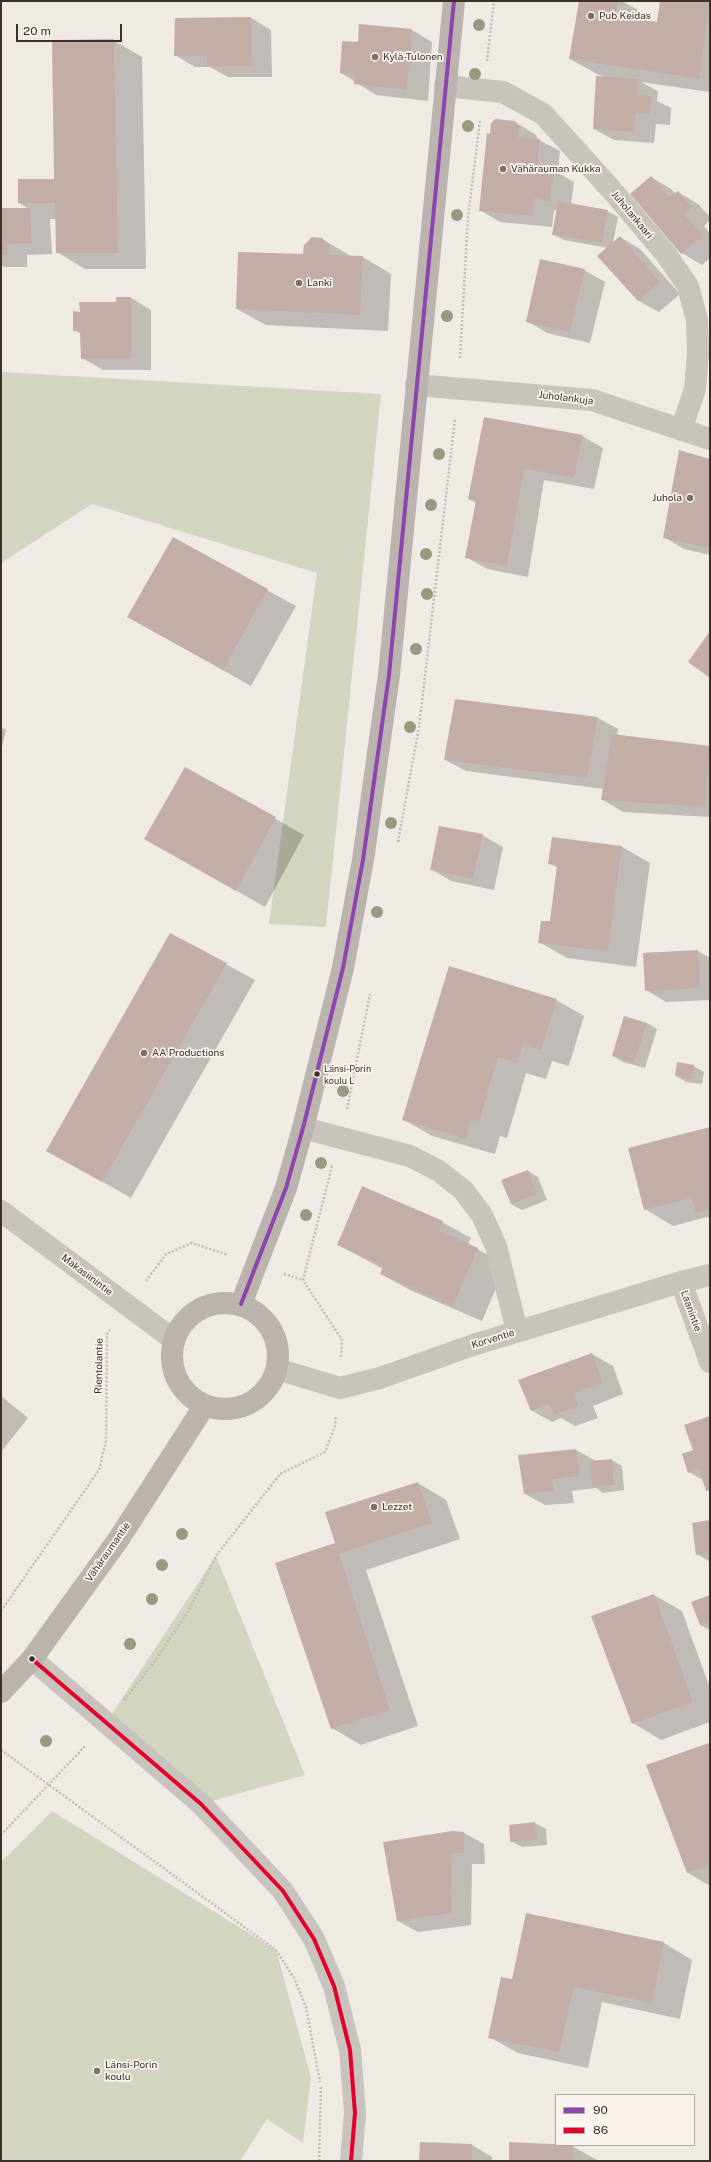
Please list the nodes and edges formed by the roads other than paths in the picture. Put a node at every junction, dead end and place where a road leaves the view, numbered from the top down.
1 (454, 1) edge
2 (445, 86) junction
3 (416, 384) junction
4 (681, 430) junction
5 (710, 439) edge
6 (303, 1128) junction
7 (1, 1211) edge
8 (710, 1275) edge
9 (681, 1282) junction
10 (241, 1304) junction
11 (517, 1331) junction
12 (174, 1340) junction
13 (710, 1362) edge
14 (277, 1369) junction
15 (205, 1405) junction
16 (32, 1659) junction
17 (1, 1692) edge
18 (351, 2161) edge

1 - 2 main road
2 - 3 main road
2 - 4 street, Juholankaari
3 - 4 street, Juholankuja
3 - 6 main road
4 - 5 street, Juholankuja
6 - 10 main road
6 - 11 street
7 - 12 street, Makasiinintie
8 - 9 street, Korventie
9 - 11 street, Korventie
9 - 13 street, Laanintie
10 - 12 main road
10 - 14 main road
11 - 14 street, Korventie
12 - 15 main road
14 - 15 main road
15 - 16 main road, Vähäraumantie
16 - 17 main road, Vähäraumantie
16 - 18 street

